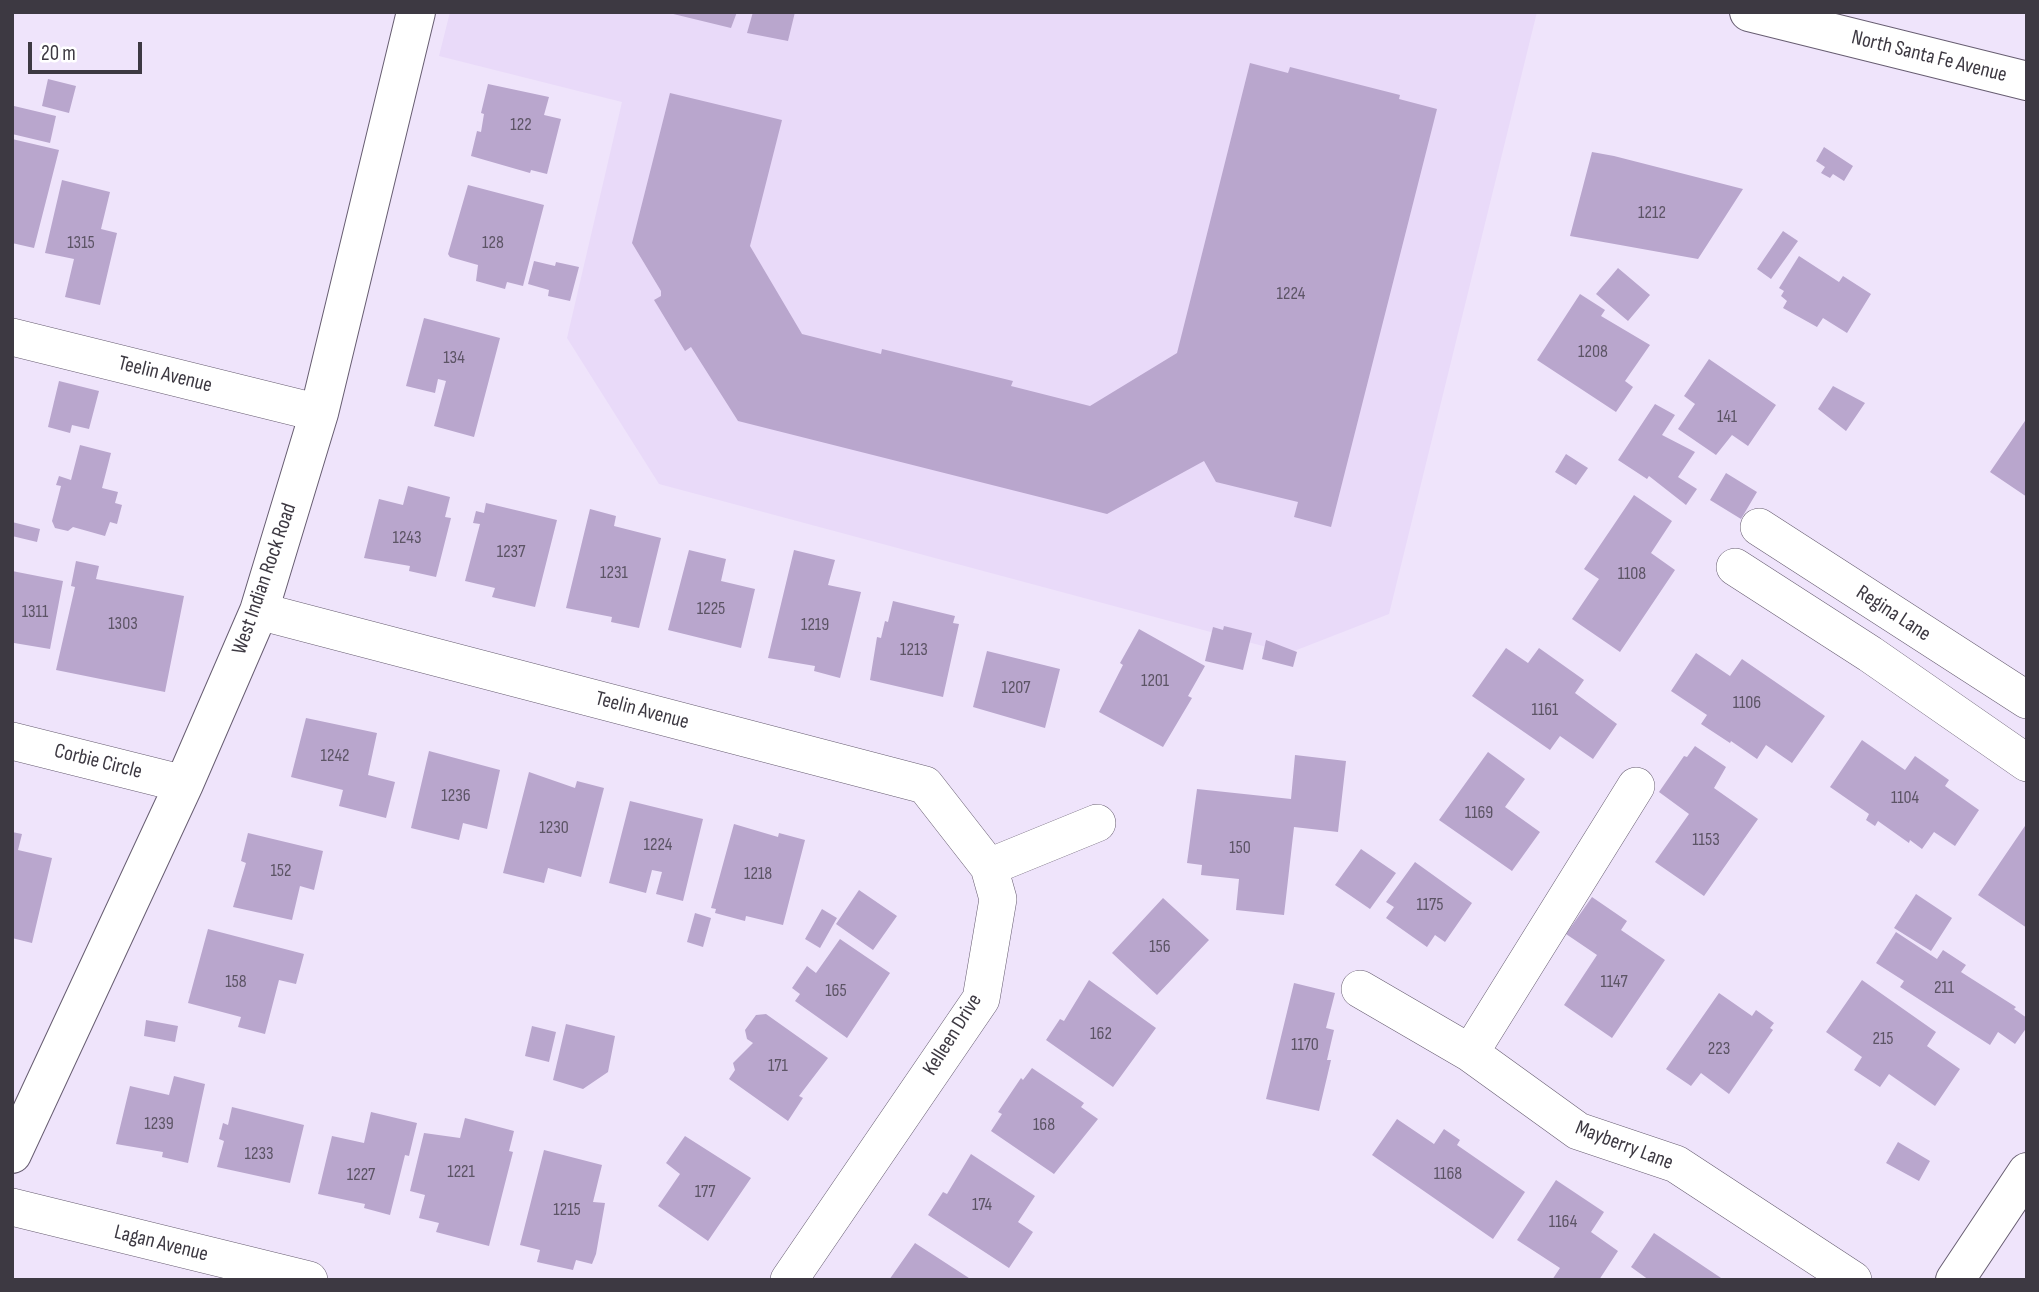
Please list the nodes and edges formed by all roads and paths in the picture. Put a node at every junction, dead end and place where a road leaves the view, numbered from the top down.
1 (416, 12) edge
2 (1749, 12) edge
3 (2027, 81) edge
4 (12, 337) edge
5 (319, 413) junction
6 (1759, 527) dead end
7 (1735, 567) dead end
8 (259, 611) junction
9 (2027, 700) edge
10 (12, 741) edge
11 (2027, 763) edge
12 (184, 784) junction
13 (1636, 786) dead end
14 (1097, 823) dead end
15 (989, 867) junction
16 (1360, 989) dead end
17 (1470, 1053) junction
18 (12, 1154) edge
19 (2027, 1172) edge
20 (12, 1208) edge
21 (309, 1280) edge
22 (789, 1280) edge
23 (1853, 1280) edge
24 (1955, 1280) edge

1 - 5 street, West Indian Rock Road
2 - 3 street, North Santa Fe Avenue
4 - 5 street, Teelin Avenue
5 - 8 street, West Indian Rock Road
6 - 9 street, Regina Lane
7 - 11 street
8 - 12 street, West Indian Rock Road
8 - 15 street, Teelin Avenue
10 - 12 street, Corbie Circle
12 - 18 street, West Indian Rock Road
13 - 17 street
14 - 15 street
15 - 22 street, Kelleen Drive
16 - 17 street, Mayberry Lane
17 - 23 street, Mayberry Lane
19 - 24 street
20 - 21 street, Lagan Avenue

